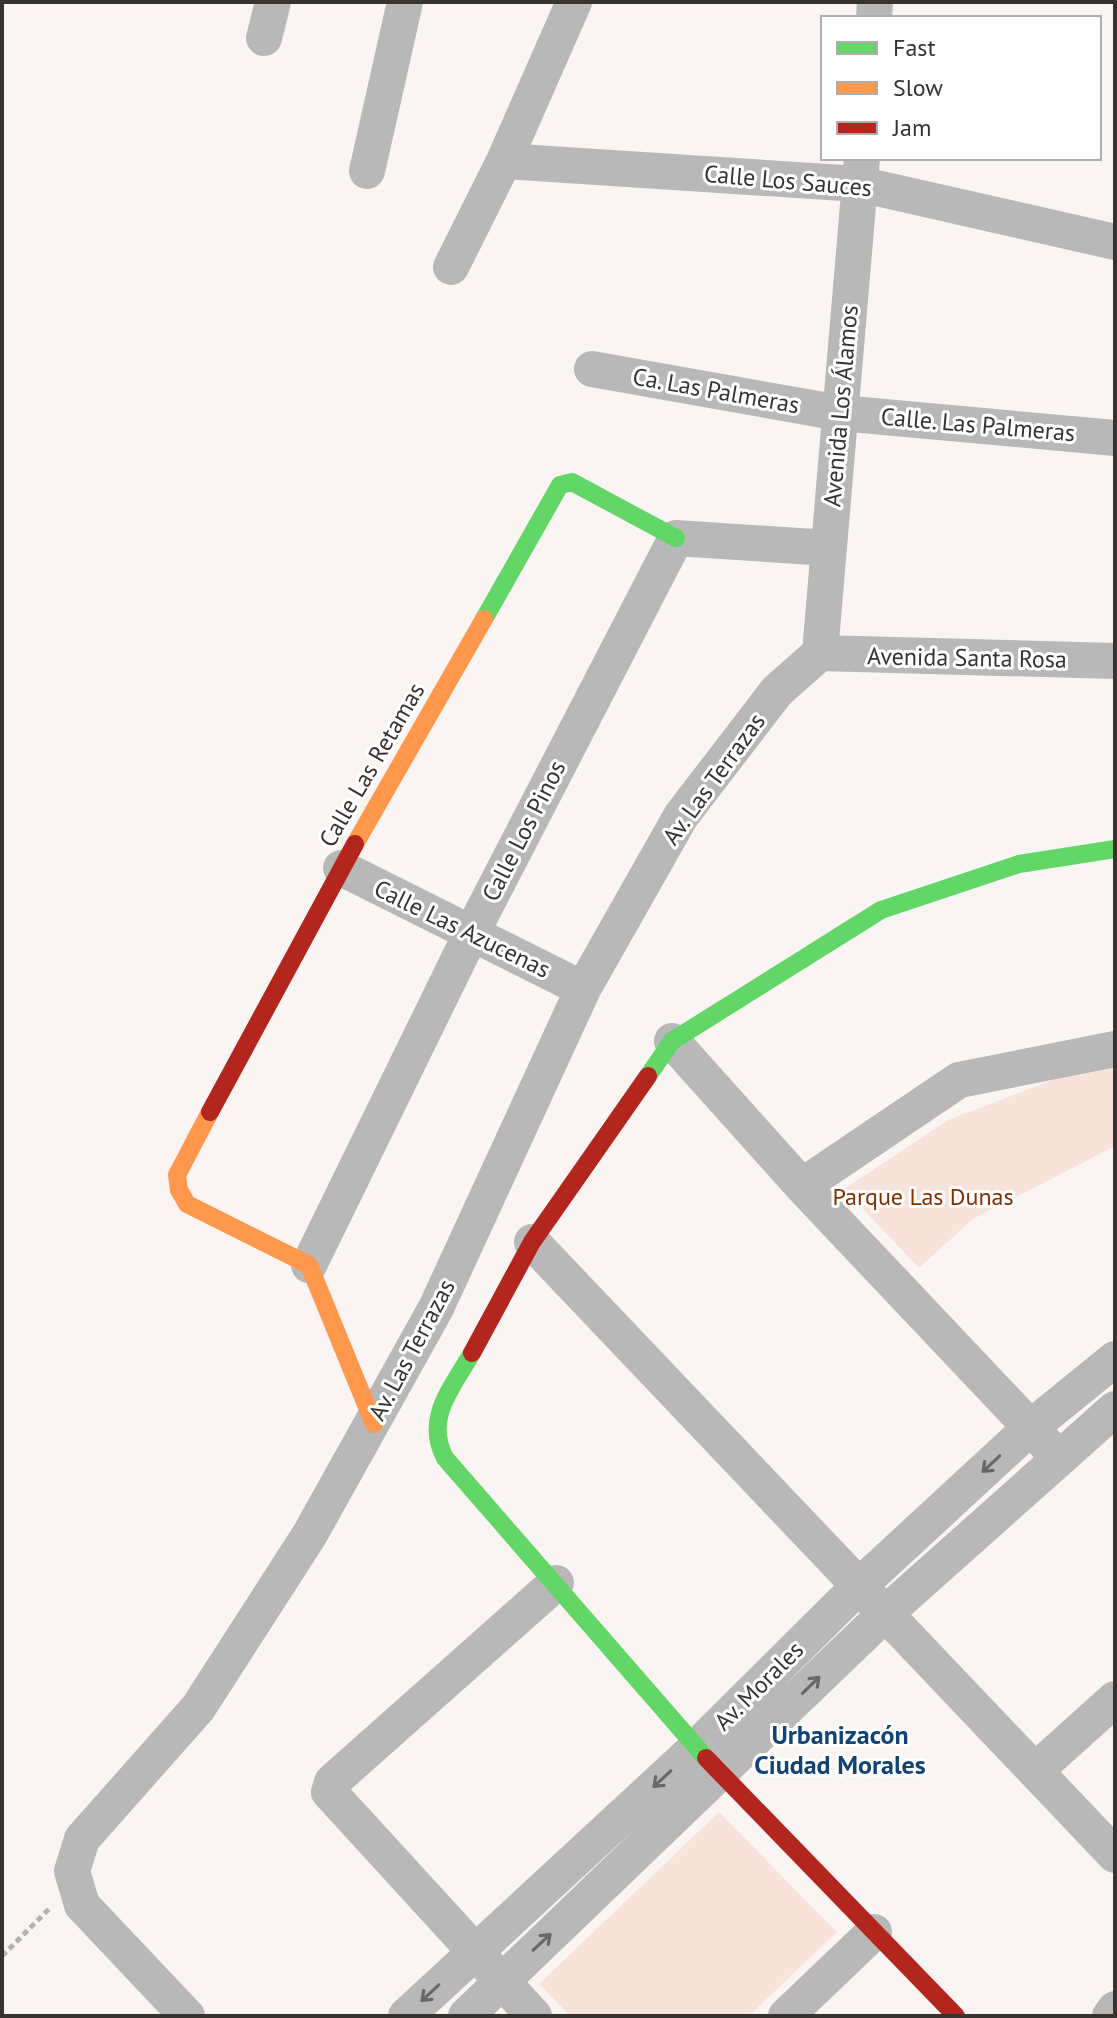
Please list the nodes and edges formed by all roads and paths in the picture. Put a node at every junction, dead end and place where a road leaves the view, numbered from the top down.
1 (273, 2) edge
2 (405, 2) edge
3 (574, 2) edge
4 (264, 38) dead end
5 (504, 161) junction
6 (367, 171) dead end
7 (860, 171) edge
8 (1115, 242) edge
9 (451, 267) dead end
10 (592, 369) dead end
11 (840, 413) junction
12 (1115, 438) edge
13 (676, 538) junction
14 (829, 548) junction
15 (1111, 652) edge
16 (820, 653) junction
17 (1115, 849) edge
18 (341, 868) junction
19 (471, 934) junction
20 (583, 989) junction
21 (672, 1041) junction
22 (1115, 1049) edge
23 (802, 1186) junction
24 (532, 1242) junction
25 (309, 1265) junction
26 (1115, 1359) edge
27 (1115, 1409) edge
28 (374, 1424) junction
29 (1030, 1428) junction
30 (1061, 1457) junction
31 (556, 1583) junction
32 (859, 1586) junction
33 (886, 1613) junction
34 (1115, 1699) edge
35 (708, 1761) junction
36 (1035, 1771) junction
37 (1115, 1855) edge
38 (76, 1883) junction
39 (874, 1932) junction
40 (473, 1953) junction
41 (2, 1956) edge
42 (501, 1981) junction
43 (1115, 2009) edge
44 (187, 2016) edge
45 (406, 2016) edge
46 (466, 2016) edge
47 (534, 2016) edge
48 (786, 2016) edge
49 (956, 2016) edge
50 (1110, 2016) edge

1 - 4 street
2 - 6 street
3 - 5 street
5 - 7 street, Calle Los Sauces
5 - 9 street
7 - 8 street, Calle Los Sauces
7 - 11 street, Avenida Los Álamos
10 - 11 street, Ca. Las Palmeras
11 - 12 street, Calle. Las Palmeras
11 - 14 street, Avenida Los Álamos
13 - 14 street
13 - 18 street, Calle Las Retamas
13 - 19 street, Calle Los Pinos
14 - 16 street, Avenida Los Álamos
15 - 16 street, Avenida Santa Rosa
16 - 20 street, Av. Las Terrazas
17 - 21 street
18 - 19 street, Calle Las Azucenas
18 - 25 street, Calle Las Retamas
19 - 20 street, Calle Las Azucenas
19 - 25 street, Calle Los Pinos
20 - 28 street, Av. Las Terrazas
21 - 23 street
21 - 24 street
22 - 23 street
23 - 29 street
24 - 31 street
24 - 32 street
25 - 28 street
26 - 29 street, Av. Morales
27 - 30 street, Av. Morales
28 - 38 street, Av. Las Terrazas
29 - 30 street
29 -> 32 street, Av. Morales
30 - 33 street, Av. Morales
31 - 35 street
31 - 40 street
32 - 33 street
32 - 35 street, Av. Morales
35 -> 33 street, Av. Morales
33 - 36 street
34 - 36 street
35 - 39 street
35 -> 40 street, Av. Morales
42 -> 35 street, Av. Morales
36 - 37 street
38 - 41 path
38 - 44 street
39 - 48 street
39 - 49 street
40 - 42 street
40 -> 45 street, Av. Morales
42 - 46 street, Av. Morales
42 - 47 street
43 - 50 street

